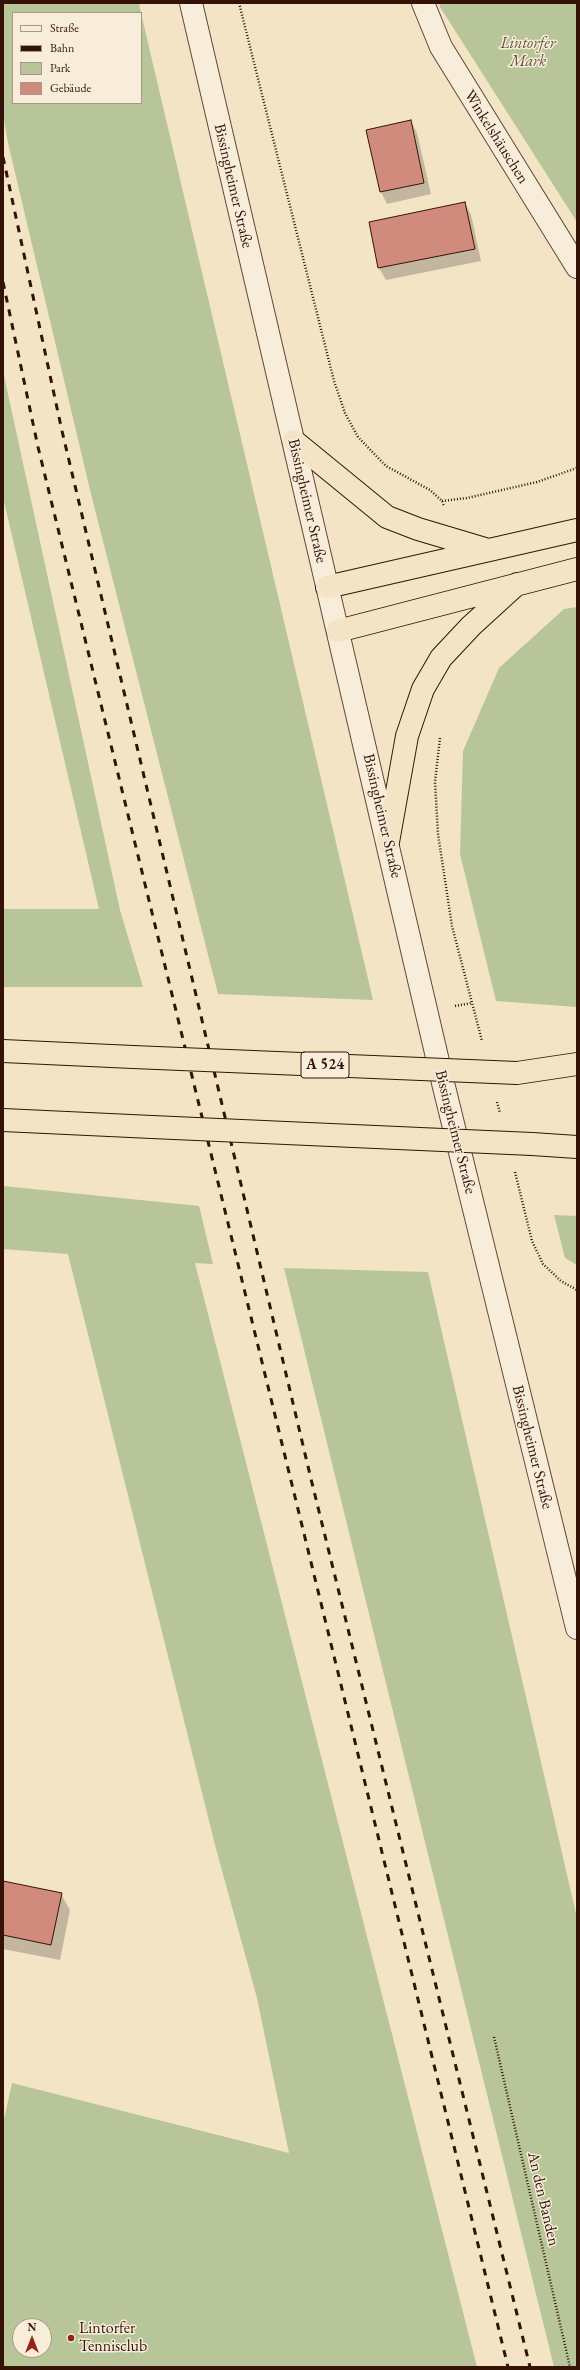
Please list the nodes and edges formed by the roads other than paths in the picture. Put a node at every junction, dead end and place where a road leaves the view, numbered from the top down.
1 (192, 3) edge
2 (423, 3) edge
3 (577, 266) edge
4 (294, 441) junction
5 (577, 530) edge
6 (490, 551) junction
7 (577, 569) edge
8 (517, 584) junction
9 (327, 587) junction
10 (338, 631) junction
11 (388, 842) junction
12 (3, 1051) edge
13 (577, 1064) edge
14 (517, 1073) junction
15 (577, 1077) edge
16 (3, 1120) edge
17 (577, 1147) edge
18 (577, 1628) edge

1 - 4 street, Bissingheimer Straße
2 - 3 street, Winkelshäuschen
4 - 6 highway
4 - 9 street, Bissingheimer Straße
5 - 6 highway
6 - 9 highway
7 - 8 highway
8 - 10 highway
8 - 11 highway
9 - 10 street, Bissingheimer Straße
10 - 11 street, Bissingheimer Straße
11 - 18 street, Bissingheimer Straße
12 - 14 highway, A 524, bridge
13 - 14 highway
14 - 15 highway, A 524
16 - 17 highway, bridge

